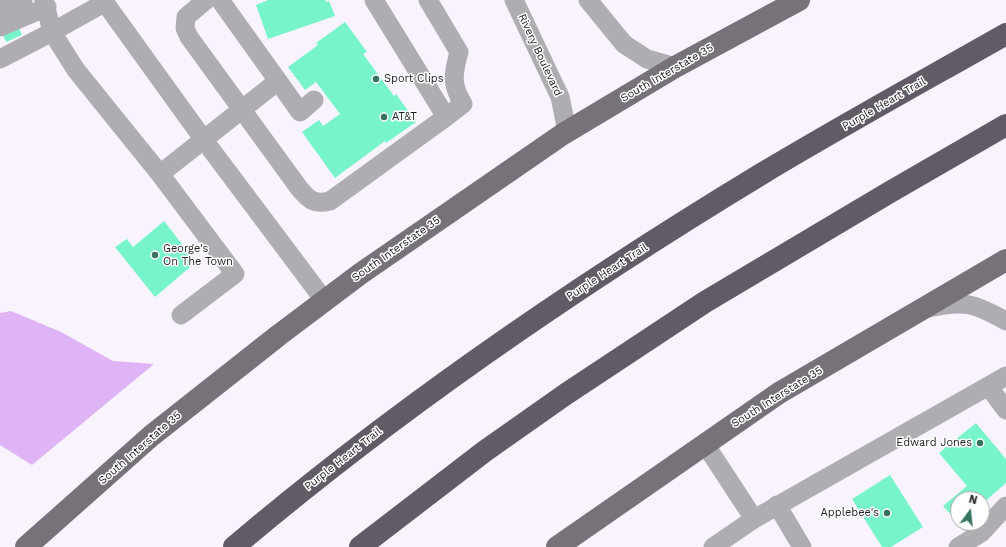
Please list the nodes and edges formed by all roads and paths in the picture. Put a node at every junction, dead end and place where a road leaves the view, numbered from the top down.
1 (23, 0) edge
2 (206, 0) edge
3 (220, 0) edge
4 (374, 0) edge
5 (428, 0) edge
6 (514, 0) edge
7 (588, 0) edge
8 (799, 0) edge
9 (103, 2) edge
10 (46, 4) edge
11 (0, 10) edge
12 (0, 27) edge
13 (52, 32) junction
14 (1006, 34) edge
15 (0, 59) edge
16 (675, 67) junction
17 (278, 81) junction
18 (314, 100) dead end
19 (242, 110) junction
20 (446, 117) junction
21 (1006, 125) edge
22 (563, 134) junction
23 (204, 140) junction
24 (160, 174) junction
25 (1006, 260) edge
26 (324, 300) junction
27 (925, 309) junction
28 (182, 315) dead end
29 (1006, 321) edge
30 (1006, 376) edge
31 (988, 386) junction
32 (1006, 410) edge
33 (705, 444) junction
34 (777, 505) junction
35 (1006, 506) edge
36 (754, 519) junction
37 (26, 547) edge
38 (234, 547) edge
39 (360, 547) edge
40 (557, 547) edge
41 (713, 547) edge
42 (802, 547) edge
43 (958, 547) edge

1 - 11 street
2 - 19 street
3 - 17 street
4 - 20 street
5 - 20 street
6 - 22 street, Rivery Boulevard
7 - 16 street
8 - 16 main road, South Interstate 35
9 - 13 street
9 - 23 street
10 - 12 street
10 - 13 street
13 - 15 street
13 - 24 street
14 - 38 highway, Purple Heart Trail
16 - 22 main road, South Interstate 35
17 - 18 street
17 - 19 street
19 - 20 street
19 - 23 street
21 - 39 highway
22 - 26 main road, South Interstate 35
23 - 24 street
23 - 26 street
24 - 28 street
25 - 27 main road, South Interstate 35
26 - 37 main road, South Interstate 35
27 - 29 street
27 - 33 main road, South Interstate 35
30 - 31 street
31 - 32 street
31 - 34 street
33 - 36 street
33 - 40 main road, South Interstate 35
34 - 36 street
34 - 42 street
35 - 43 street
36 - 41 street

